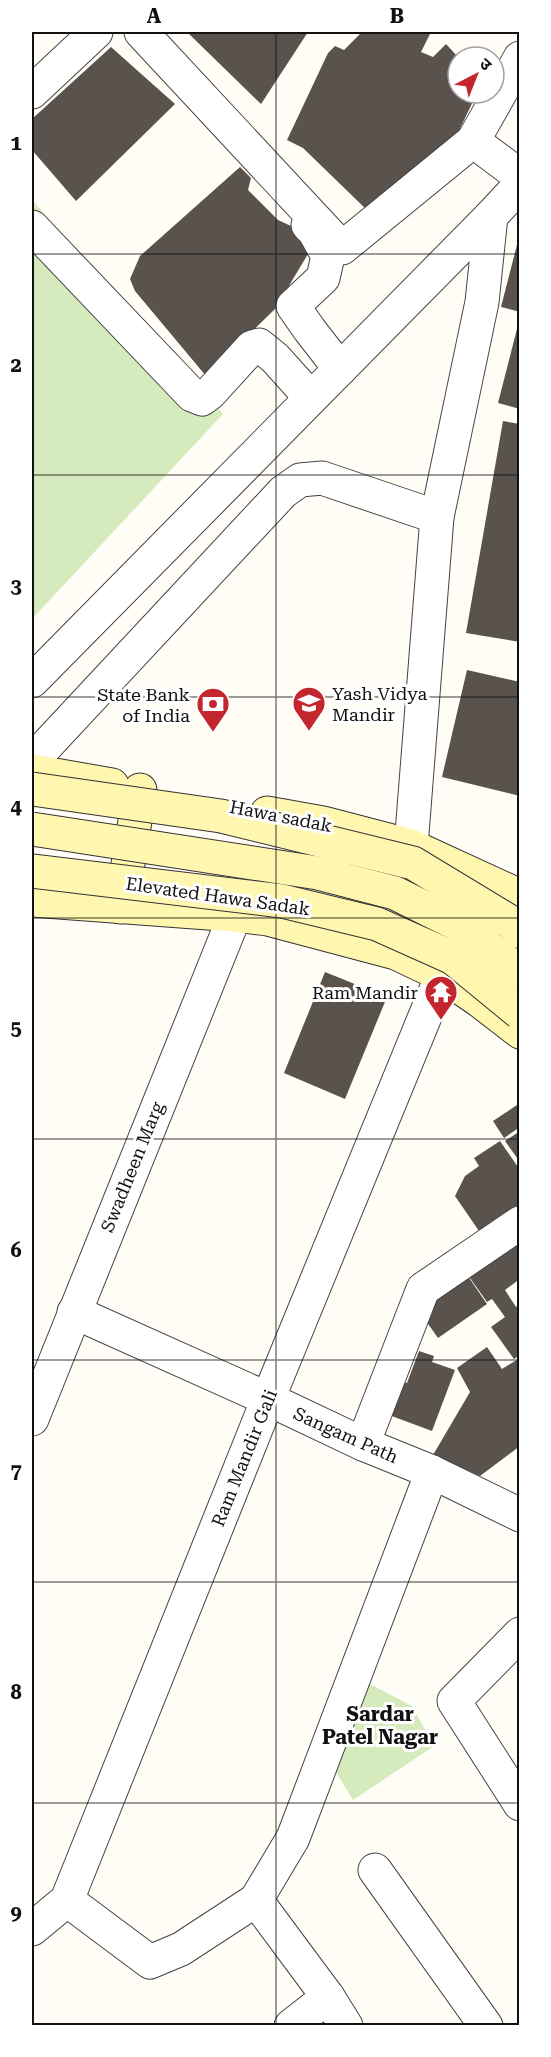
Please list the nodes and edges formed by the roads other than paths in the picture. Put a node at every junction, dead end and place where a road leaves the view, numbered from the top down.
1 (96, 32) edge
2 (126, 32) edge
3 (141, 32) edge
4 (519, 58) edge
5 (32, 92) edge
6 (473, 141) junction
7 (519, 176) edge
8 (519, 184) edge
9 (491, 216) junction
10 (32, 227) edge
11 (340, 369) junction
12 (311, 398) junction
13 (437, 517) junction
14 (32, 681) edge
15 (32, 761) edge
16 (32, 771) edge
17 (32, 789) edge
18 (140, 790) junction
19 (32, 829) edge
20 (411, 846) junction
21 (32, 871) edge
22 (519, 896) edge
23 (32, 900) edge
24 (121, 907) junction
25 (235, 915) junction
26 (519, 932) edge
27 (519, 973) edge
28 (442, 975) junction
29 (519, 1013) edge
30 (519, 1032) edge
31 (519, 1223) edge
32 (74, 1312) junction
33 (268, 1399) junction
34 (32, 1419) edge
35 (363, 1444) junction
36 (432, 1472) junction
37 (519, 1515) edge
38 (519, 1634) edge
39 (519, 1804) edge
40 (375, 1870) dead end
41 (67, 1900) junction
42 (256, 1900) junction
43 (32, 1929) edge
44 (328, 1997) junction
45 (291, 2025) edge
46 (346, 2025) edge
47 (486, 2025) edge

1 - 5 street
2 - 11 street
3 - 6 street
4 - 6 street
6 - 7 street
8 - 9 street
9 - 11 street
9 - 13 street
10 - 12 street
11 - 12 street
12 - 14 street
13 - 15 street
13 - 20 street
16 - 18 main road, Hawa sadak
17 - 26 main road, bridge
18 - 20 main road, Hawa sadak
18 - 24 main road
19 - 27 main road, bridge
20 - 22 main road, Hawa sadak
21 - 29 main road, Elevated Hawa Sadak, bridge
23 - 24 main road
24 - 25 main road
25 - 28 main road
25 - 32 street, Swadheen Marg
28 - 30 main road
28 - 33 street, Ram Mandir Gali
31 - 35 street
32 - 33 street, Sangam Path
32 - 34 street, Swadheen Marg
33 - 35 street, Sangam Path
33 - 41 street, Ram Mandir Gali
35 - 36 street, Sangam Path
36 - 37 street, Sangam Path
36 - 42 street
38 - 39 street
40 - 47 street
41 - 42 street
41 - 43 street, Ram Mandir Gali
42 - 44 street
44 - 45 street
44 - 46 street

